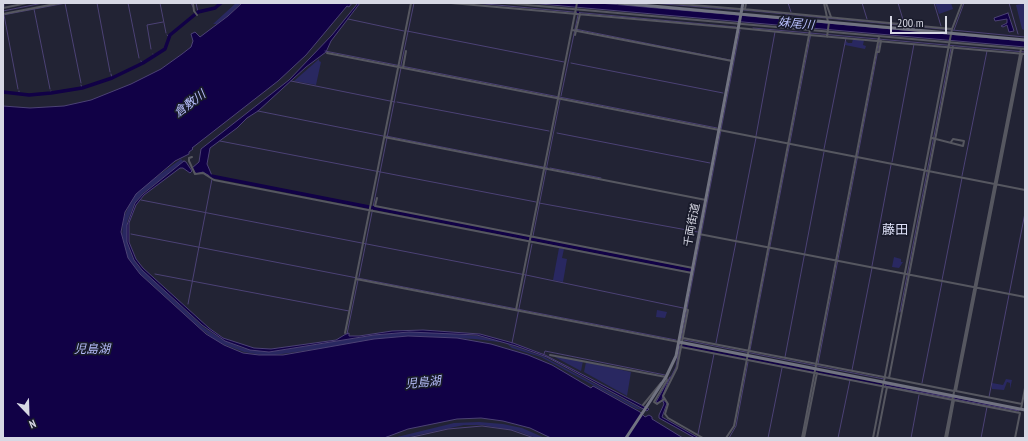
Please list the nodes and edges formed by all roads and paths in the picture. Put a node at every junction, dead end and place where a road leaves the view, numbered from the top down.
1 (27, 3) edge
2 (60, 3) edge
3 (193, 3) edge
4 (411, 3) edge
5 (451, 3) edge
6 (505, 3) edge
7 (577, 3) edge
8 (619, 3) edge
9 (668, 3) edge
10 (742, 3) edge
11 (746, 3) edge
12 (825, 3) edge
13 (962, 3) edge
14 (676, 5) edge
15 (3, 8) edge
16 (743, 9) junction
17 (576, 11) junction
18 (3, 14) edge
19 (580, 14) junction
20 (741, 14) junction
21 (197, 15) dead end
22 (829, 19) junction
23 (695, 22) junction
24 (739, 26) junction
25 (575, 30) junction
26 (951, 31) junction
27 (809, 34) junction
28 (828, 34) junction
29 (576, 35) dead end
30 (880, 40) junction
31 (1025, 40) edge
32 (950, 44) junction
33 (953, 47) junction
34 (1025, 49) edge
35 (406, 51) dead end
36 (327, 53) dead end
37 (1021, 53) edge
38 (732, 61) junction
39 (401, 67) junction
40 (558, 97) junction
41 (721, 130) junction
42 (935, 132) junction
43 (386, 137) junction
44 (933, 139) junction
45 (951, 142) junction
46 (789, 144) junction
47 (192, 157) dead end
48 (857, 157) junction
49 (545, 168) junction
50 (927, 171) junction
51 (995, 184) junction
52 (1025, 190) edge
53 (377, 198) dead end
54 (706, 200) junction
55 (372, 208) junction
56 (701, 234) junction
57 (531, 238) junction
58 (769, 248) junction
59 (838, 260) junction
60 (692, 268) junction
61 (692, 273) junction
62 (907, 274) junction
63 (357, 278) junction
64 (975, 287) junction
65 (1025, 296) edge
66 (686, 309) junction
67 (517, 310) junction
68 (345, 333) dead end
69 (683, 338) junction
70 (681, 344) junction
71 (748, 354) junction
72 (550, 355) dead end
73 (817, 368) junction
74 (666, 377) junction
75 (664, 382) junction
76 (886, 382) junction
77 (1025, 388) edge
78 (937, 390) junction
79 (954, 394) junction
80 (663, 400) junction
81 (1022, 404) junction
82 (643, 405) dead end
83 (1022, 411) edge
84 (878, 422) junction
85 (626, 438) edge
86 (703, 438) edge
87 (726, 438) edge
88 (803, 438) edge
89 (873, 438) edge
90 (877, 438) edge
91 (946, 438) edge
92 (1015, 438) edge

1 - 15 street
2 - 18 street
3 - 21 street
4 - 39 street
5 - 17 street
6 - 17 street
7 - 17 street
8 - 14 street
9 - 14 street
10 - 20 street, 千両街道
11 - 16 street
12 - 22 street
13 - 26 street
14 - 16 street
14 - 20 street
16 - 22 street
17 - 19 street
17 - 23 street
17 - 25 street
19 - 23 street
19 - 25 street
20 - 22 street
20 - 24 street, 千両街道
22 - 26 street
22 - 26 street
22 - 28 street
23 - 24 street
23 - 24 street
24 - 27 street
24 - 38 street, 千両街道
25 - 29 street
25 - 38 street
25 - 40 street
26 - 31 street
26 - 32 street
27 - 28 street
27 - 28 street
27 - 46 street
28 - 30 street
28 - 30 street
30 - 32 street
30 - 32 street
30 - 48 street
32 - 33 street
32 - 37 street
32 - 42 street
33 - 37 street
33 - 42 street
34 - 37 street
35 - 39 street
36 - 39 street
37 - 51 street
38 - 41 street, 千両街道
39 - 40 street
39 - 43 street
40 - 41 street
40 - 49 street
41 - 46 street
41 - 54 street, 千両街道
42 - 44 street
43 - 49 street
43 - 55 street
44 - 45 street
44 - 50 street
45 - 45 street
46 - 48 street
46 - 58 street
47 - 55 street
48 - 50 street
48 - 59 street
49 - 54 street
49 - 57 street
50 - 51 street
50 - 62 street
51 - 52 street
51 - 64 street
53 - 55 street
54 - 56 street, 千両街道
55 - 57 street
55 - 57 street
55 - 63 street
56 - 58 street
56 - 60 street, 千両街道
57 - 60 street
57 - 61 street
57 - 67 street
58 - 59 street
58 - 71 street
59 - 62 street
59 - 73 street
60 - 61 street, 千両街道
61 - 66 street, 千両街道
62 - 64 street
62 - 76 street
63 - 67 street
63 - 68 street
64 - 65 street
64 - 79 street
66 - 69 street
66 - 70 street, 千両街道
67 - 70 street
69 - 70 street
69 - 71 street
70 - 71 street
70 - 74 street, 千両街道
70 - 80 street
71 - 73 street
71 - 73 street
71 - 87 street
72 - 74 street
73 - 76 street
73 - 76 street
73 - 88 street
74 - 75 street, 千両街道
74 - 80 street
75 - 82 street
75 - 85 street, 千両街道
76 - 78 street
76 - 78 street
76 - 79 street
76 - 84 street
77 - 81 street
78 - 79 street
79 - 81 street
79 - 83 street
79 - 91 street
80 - 86 street
81 - 83 street
83 - 92 street
84 - 89 street
84 - 90 street

